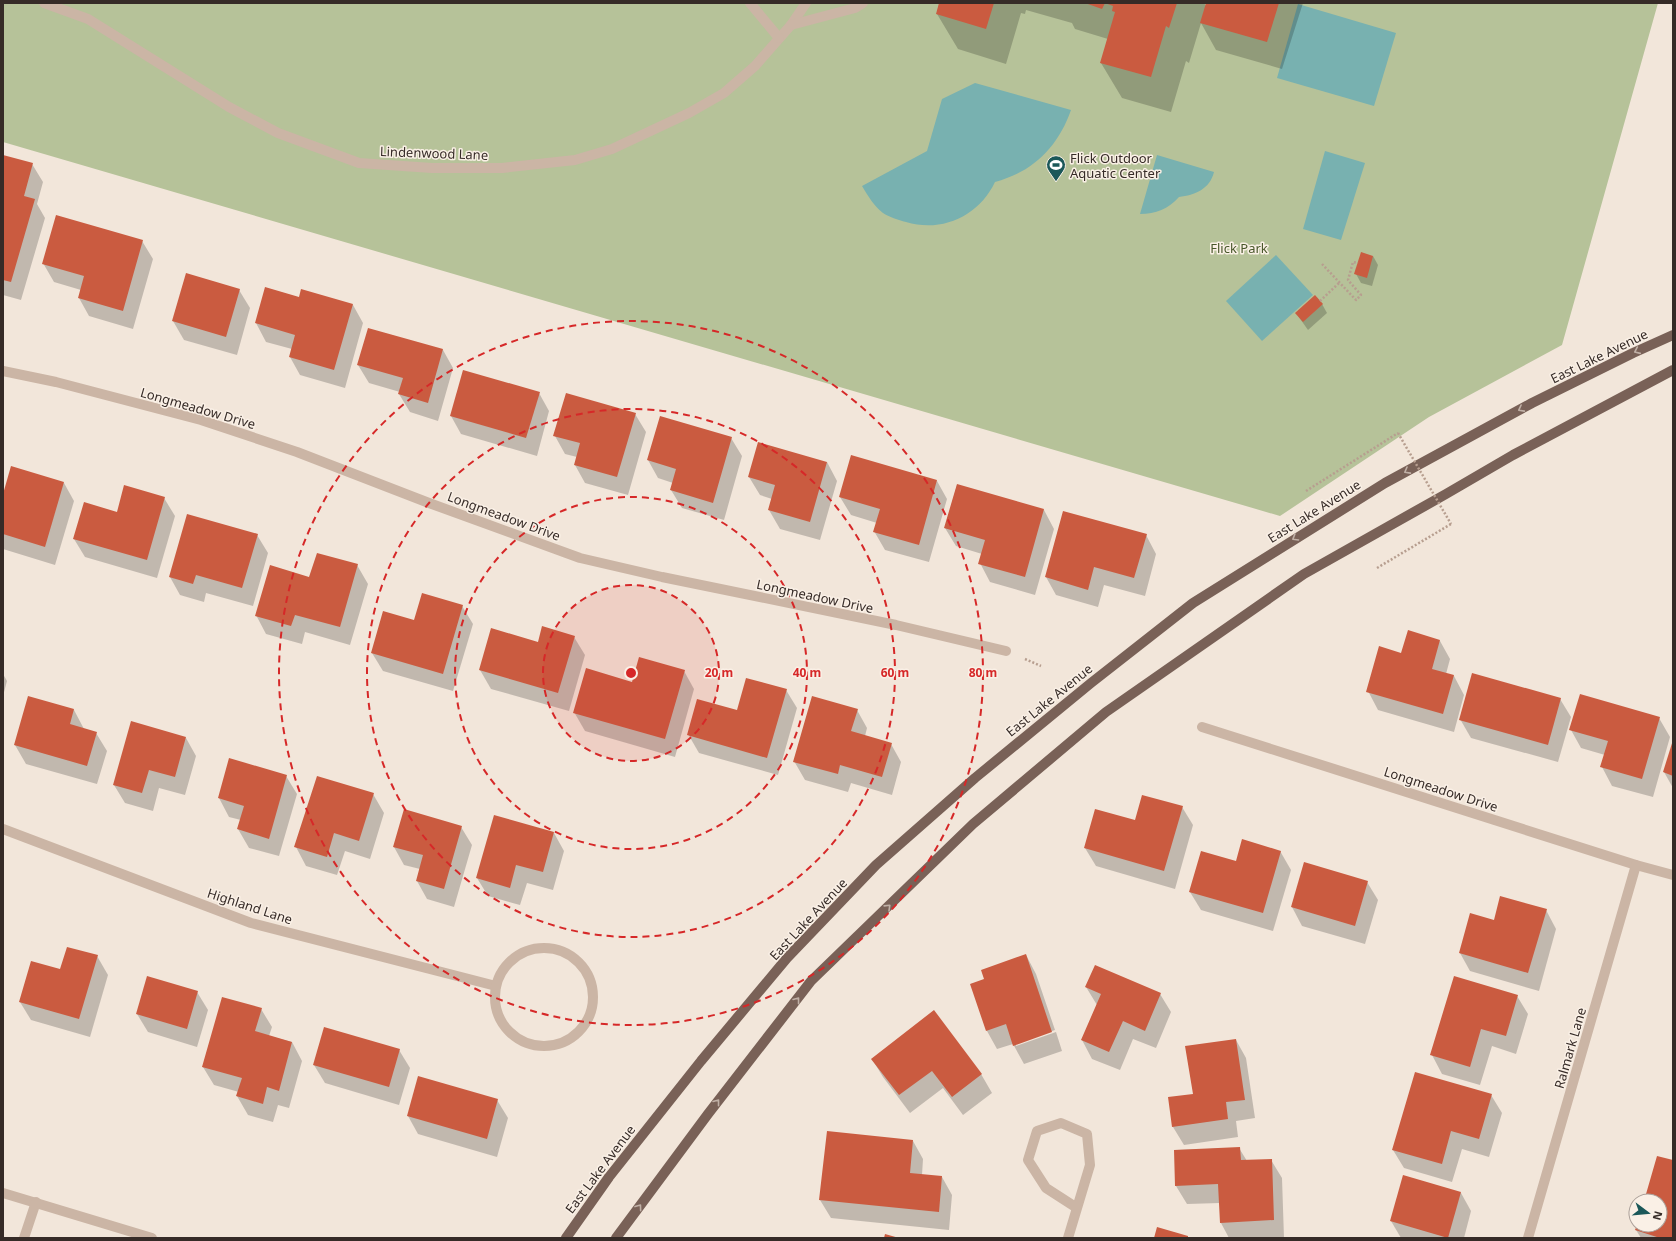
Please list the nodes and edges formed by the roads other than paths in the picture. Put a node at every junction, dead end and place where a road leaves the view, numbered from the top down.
1 (44, 3) edge
2 (750, 3) edge
3 (806, 3) edge
4 (863, 3) edge
5 (791, 25) junction
6 (779, 38) junction
7 (1673, 335) edge
8 (1673, 370) edge
9 (3, 371) edge
10 (1006, 651) dead end
11 (1202, 726) dead end
12 (3, 829) edge
13 (1636, 865) junction
14 (1673, 875) edge
15 (496, 986) junction
16 (3, 1192) edge
17 (36, 1202) junction
18 (1077, 1208) junction
19 (24, 1238) edge
20 (152, 1238) edge
21 (566, 1238) edge
22 (616, 1238) edge
23 (1068, 1238) edge
24 (1528, 1238) edge

1 - 6 street, Lindenwood Lane
2 - 6 street
3 - 5 street, Lindenwood Lane
4 - 5 street
5 - 6 street, Lindenwood Lane
7 -> 21 main road, East Lake Avenue
22 -> 8 main road
9 - 10 street, Longmeadow Drive
11 - 13 street, Longmeadow Drive
12 - 15 street, Highland Lane
13 - 14 street, Longmeadow Drive
13 - 24 street, Ralmark Lane
15 - 15 street
16 - 17 street
17 - 19 street
17 - 20 street
18 - 18 street
18 - 23 street

